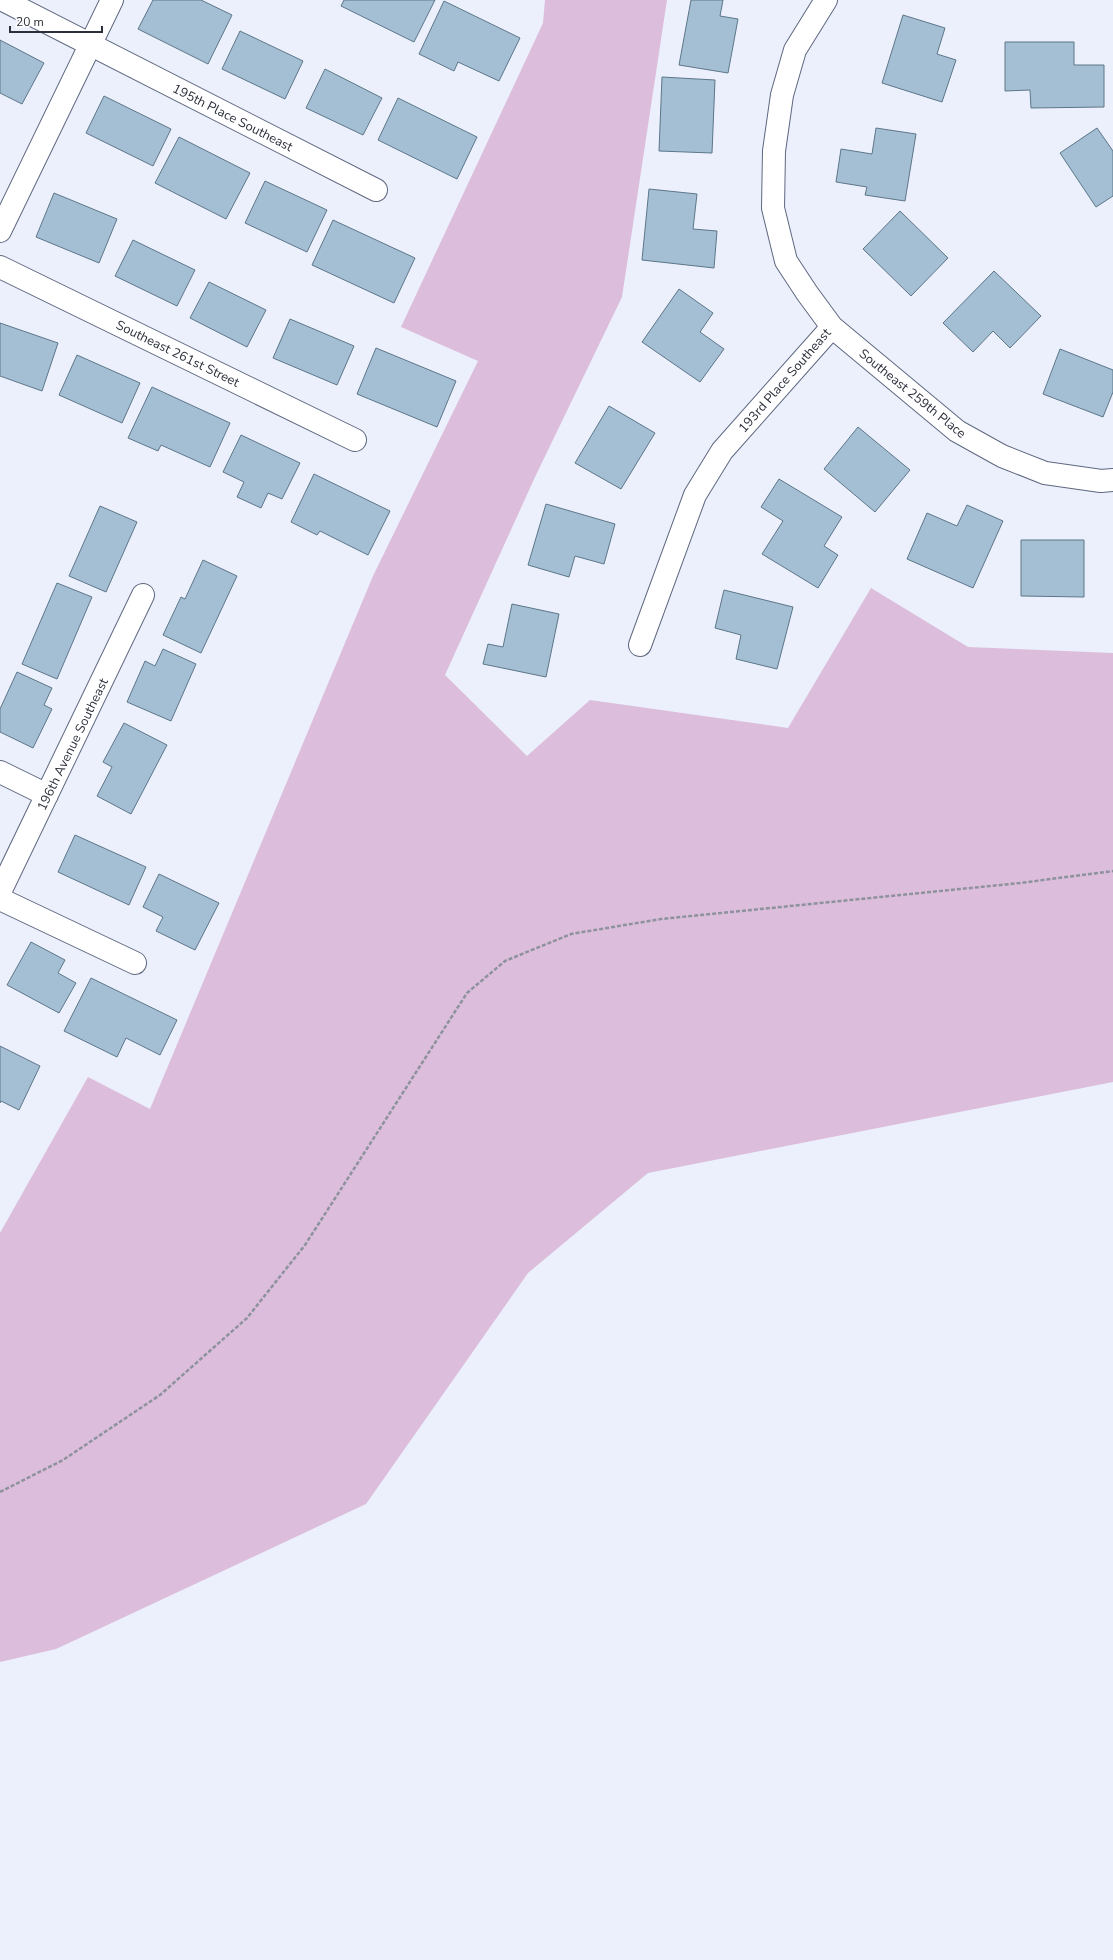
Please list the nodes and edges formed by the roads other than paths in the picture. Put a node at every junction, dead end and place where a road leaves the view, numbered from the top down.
1 (3, 0) edge
2 (112, 0) edge
3 (826, 0) edge
4 (90, 45) junction
5 (376, 190) dead end
6 (0, 231) edge
7 (0, 267) edge
8 (832, 327) junction
9 (356, 440) dead end
10 (1113, 480) edge
11 (143, 595) dead end
12 (640, 644) dead end
13 (0, 772) edge
14 (47, 795) junction
15 (0, 892) edge
16 (0, 899) edge
17 (135, 963) dead end

1 - 4 street, 195th Place Southeast
2 - 4 street
3 - 8 street, 193rd Place Southeast
4 - 5 street, 195th Place Southeast
4 - 6 street
7 - 9 street, Southeast 261st Street
8 - 10 street, Southeast 259th Place
8 - 12 street, 193rd Place Southeast
11 - 14 street, 196th Avenue Southeast
13 - 14 street
14 - 15 street, 196th Avenue Southeast
16 - 17 street

